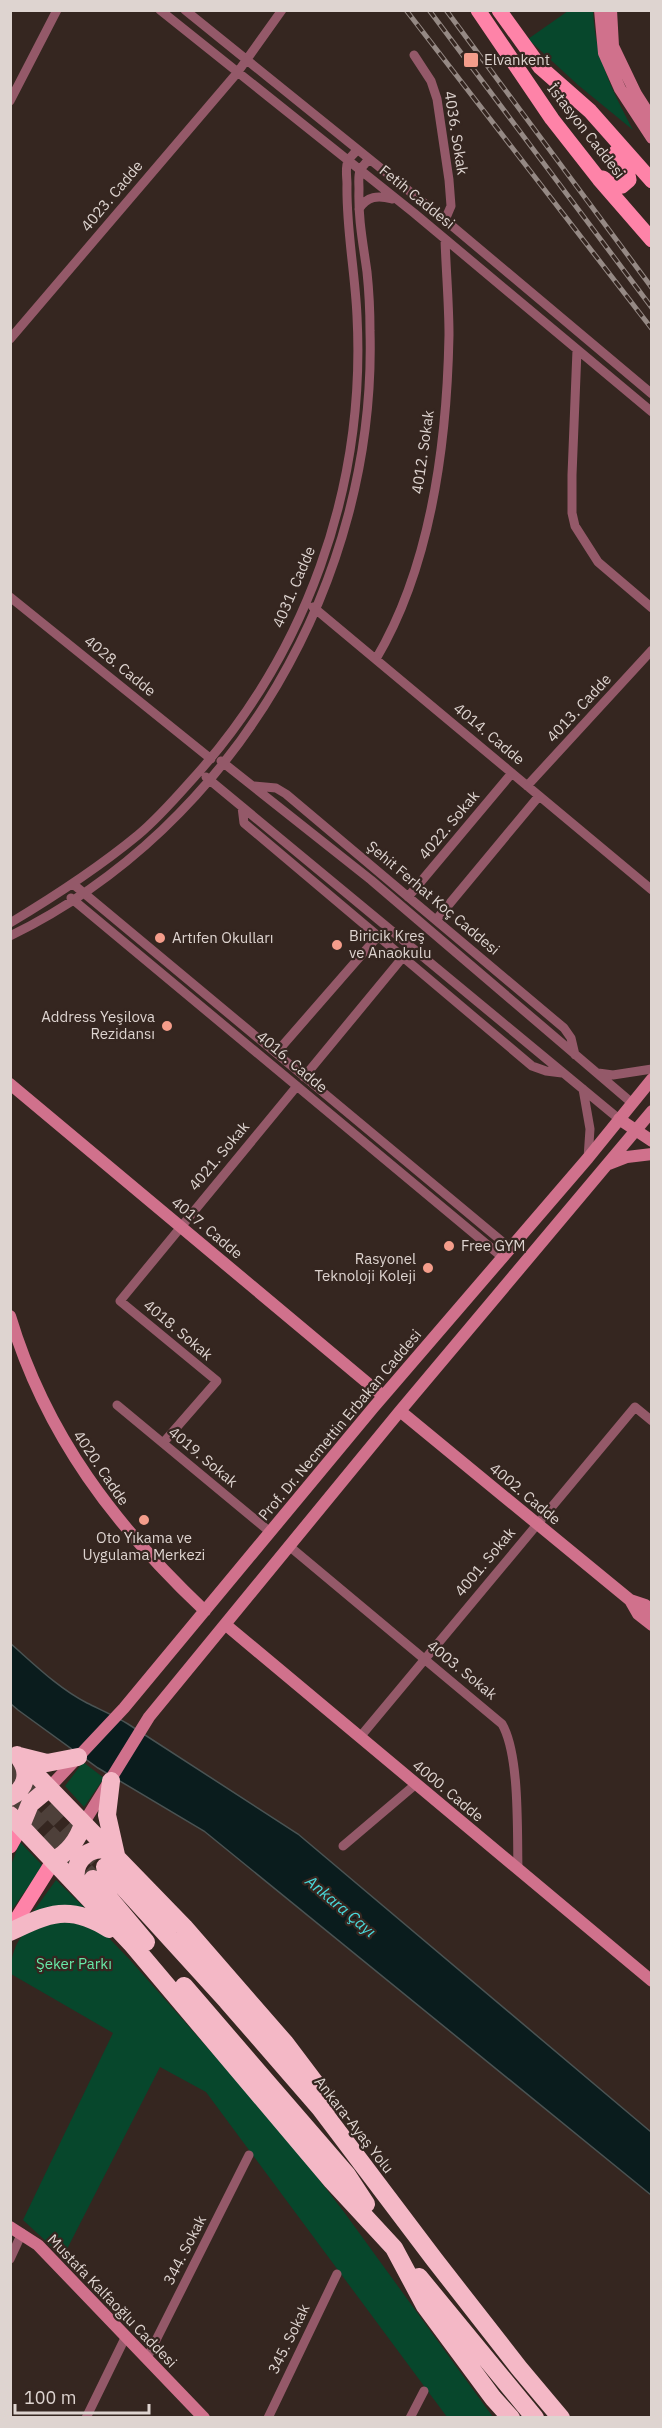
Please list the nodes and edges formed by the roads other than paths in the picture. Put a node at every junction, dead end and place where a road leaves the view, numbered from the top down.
1 (57, 10) edge
2 (160, 10) edge
3 (185, 10) edge
4 (282, 10) edge
5 (478, 10) edge
6 (499, 10) edge
7 (600, 10) edge
8 (611, 10) edge
9 (414, 55) dead end
10 (246, 60) junction
11 (237, 73) junction
12 (10, 101) edge
13 (590, 111) junction
14 (651, 119) edge
15 (651, 138) edge
16 (356, 150) junction
17 (582, 157) junction
18 (368, 160) junction
19 (347, 162) junction
20 (360, 171) junction
21 (651, 181) edge
22 (395, 199) junction
23 (358, 209) junction
24 (445, 220) junction
25 (445, 239) junction
26 (651, 240) edge
27 (10, 339) edge
28 (577, 350) junction
29 (651, 394) edge
30 (651, 412) edge
31 (10, 597) edge
32 (306, 602) junction
33 (651, 608) edge
34 (317, 609) junction
35 (651, 650) edge
36 (376, 659) junction
37 (212, 757) junction
38 (224, 763) junction
39 (199, 772) junction
40 (512, 773) junction
41 (209, 780) junction
42 (252, 786) junction
43 (527, 786) junction
44 (539, 796) junction
45 (242, 807) junction
46 (73, 884) junction
47 (651, 890) edge
48 (62, 891) junction
49 (84, 893) junction
50 (408, 897) junction
51 (74, 900) junction
52 (436, 920) junction
53 (10, 923) edge
54 (10, 936) edge
55 (378, 936) junction
56 (403, 957) junction
57 (276, 1053) junction
58 (574, 1055) junction
59 (651, 1069) edge
60 (591, 1070) junction
61 (563, 1073) junction
62 (304, 1077) junction
63 (651, 1079) edge
64 (10, 1084) edge
65 (297, 1086) junction
66 (583, 1089) junction
67 (632, 1103) junction
68 (650, 1116) edge
69 (619, 1119) junction
70 (636, 1130) junction
71 (651, 1141) edge
72 (651, 1154) edge
73 (588, 1158) junction
74 (606, 1166) junction
75 (181, 1225) junction
76 (506, 1252) junction
77 (120, 1301) joint
78 (10, 1316) edge
79 (383, 1396) junction
80 (117, 1405) dead end
81 (400, 1410) junction
82 (651, 1421) edge
83 (163, 1443) junction
84 (537, 1523) junction
85 (270, 1532) junction
86 (289, 1546) junction
87 (630, 1600) junction
88 (651, 1610) edge
89 (206, 1611) junction
90 (225, 1625) junction
91 (651, 1625) edge
92 (424, 1659) junction
93 (360, 1737) junction
94 (14, 1752) edge
95 (78, 1757) junction
96 (111, 1781) junction
97 (416, 1784) junction
98 (48, 1789) junction
99 (10, 1797) edge
100 (16, 1821) edge
101 (83, 1824) junction
102 (10, 1846) edge
103 (343, 1846) dead end
104 (54, 1860) junction
105 (518, 1870) junction
106 (98, 1871) junction
107 (10, 1931) edge
108 (131, 1943) junction
109 (651, 1981) edge
110 (355, 2135) junction
111 (249, 2155) dead end
112 (406, 2223) junction
113 (10, 2227) edge
114 (22, 2233) junction
115 (394, 2248) junction
116 (10, 2259) edge
117 (337, 2274) dead end
118 (126, 2336) junction
119 (147, 2358) junction
120 (424, 2391) dead end
121 (509, 2416) edge
122 (86, 2418) edge
123 (204, 2418) edge
124 (268, 2418) edge
125 (410, 2418) edge
126 (535, 2418) edge
127 (561, 2418) edge
128 (575, 2418) edge

1 - 12 street
2 - 11 street, Fetih Caddesi
3 - 10 street, Fetih Caddesi
4 - 10 street, 4023. Cadde
5 - 17 main road, İstasyon Caddesi
6 - 13 main road, İstasyon Caddesi
7 - 15 street
8 - 14 street
9 - 24 street, 4036. Sokak
10 - 11 street, 4023. Cadde
10 - 16 street, Fetih Caddesi
11 - 19 street, Fetih Caddesi
11 - 27 street, 4023. Cadde
13 - 17 main road
13 - 21 main road, İstasyon Caddesi
16 - 18 street, Fetih Caddesi
16 - 19 street
17 - 26 main road, İstasyon Caddesi
18 - 20 street
18 - 24 street, Fetih Caddesi
19 - 20 street, Fetih Caddesi
19 - 32 street, 4031. Cadde
20 - 22 street, Fetih Caddesi
20 - 23 street, 4031. Cadde
22 - 23 street
22 - 25 street, Fetih Caddesi
23 - 34 street, 4031. Cadde
24 - 29 street, Fetih Caddesi
25 - 28 street, Fetih Caddesi
25 - 36 street, 4012. Sokak
28 - 30 street, Fetih Caddesi
28 - 33 street
31 - 37 street, 4028. Cadde
32 - 34 street, 4014. Cadde
32 - 37 street, 4031. Cadde
34 - 36 street, 4014. Cadde
34 - 38 street, 4031. Cadde
35 - 43 street, 4013. Cadde
36 - 40 street, 4014. Cadde
37 - 38 street, Şehit Ferhat Koç Caddesi
37 - 39 street, 4031. Cadde
38 - 41 street, 4031. Cadde
38 - 42 street, Şehit Ferhat Koç Caddesi
39 - 41 street
39 - 46 street, 4031. Cadde
40 - 43 street, 4014. Cadde
40 - 50 street, 4022. Sokak
41 - 45 street
41 - 49 street, 4031. Cadde
42 - 50 street, Şehit Ferhat Koç Caddesi
42 - 58 street, Şehit Ferhat Koç Caddesi
43 - 44 street, 4014. Cadde
44 - 47 street, 4014. Cadde
44 - 52 street
45 - 55 street
45 - 61 street
46 - 48 street, 4031. Cadde
46 - 49 street, 4016. Cadde
48 - 51 street, 4016. Cadde
48 - 53 street, 4031. Cadde
49 - 51 street, 4031. Cadde
49 - 57 street, 4016. Cadde
50 - 52 street, Şehit Ferhat Koç Caddesi
51 - 54 street, 4031. Cadde
51 - 65 street, 4016. Cadde
52 - 58 street, Şehit Ferhat Koç Caddesi
55 - 56 street
55 - 57 street
56 - 61 street
56 - 62 street
57 - 62 street, 4016. Cadde
58 - 60 street, Şehit Ferhat Koç Caddesi
59 - 60 street
60 - 67 street, Şehit Ferhat Koç Caddesi
61 - 66 street
62 - 76 street, 4016. Cadde
63 - 67 street, Prof. Dr. Necmettin Erbakan Caddesi
64 - 75 street, 4017. Cadde
65 - 75 street, 4021. Sokak
65 - 76 street, 4016. Cadde
66 - 69 street
66 - 73 street
67 - 68 street
67 - 69 street, Prof. Dr. Necmettin Erbakan Caddesi
68 - 70 street
69 - 70 street
69 - 73 street, Prof. Dr. Necmettin Erbakan Caddesi
70 - 71 street
70 - 74 street
72 - 74 street
73 - 76 street, Prof. Dr. Necmettin Erbakan Caddesi
74 - 81 street
75 - 77 street, 4021. Sokak
75 - 79 street, 4017. Cadde
76 - 79 street, Prof. Dr. Necmettin Erbakan Caddesi
77 - 83 street, 4018. Sokak
78 - 89 street, 4020. Cadde
79 - 85 street, Prof. Dr. Necmettin Erbakan Caddesi
80 - 83 street, 4019. Sokak
81 - 84 street, 4002. Cadde
81 - 86 street
82 - 84 street, 4001. Sokak
83 - 85 street, 4019. Sokak
84 - 87 street, 4002. Cadde
84 - 92 street, 4001. Sokak
85 - 89 street, Prof. Dr. Necmettin Erbakan Caddesi
86 - 90 street
86 - 92 street, 4003. Sokak
87 - 88 street, 4002. Cadde
87 - 91 street, 4002. Cadde
89 - 95 street, Prof. Dr. Necmettin Erbakan Caddesi
90 - 93 street, 4000. Cadde
90 - 96 street
92 - 93 street, 4001. Sokak
92 - 105 street, 4003. Sokak
93 - 97 street, 4000. Cadde
94 - 95 highway
94 - 98 highway
94 - 99 highway
95 - 98 street, Prof. Dr. Necmettin Erbakan Caddesi
96 - 101 street
96 - 106 highway
97 - 103 street
97 - 105 street, 4000. Cadde
98 - 100 highway
98 - 101 highway
100 - 102 main road
100 - 104 highway
101 - 104 highway
101 - 106 highway
104 - 106 highway
104 - 107 main road
105 - 109 street, 4000. Cadde
106 - 108 highway
106 - 110 highway
106 - 112 highway, Ankara-Ayaş Yolu
106 - 115 highway
107 - 108 highway
108 - 115 highway
110 - 112 highway
110 - 128 highway
111 - 119 street, 344. Sokak
112 - 127 highway, Ankara-Ayaş Yolu
113 - 114 street, Mustafa Kalfaoğlu Caddesi
114 - 116 street
114 - 118 street, Mustafa Kalfaoğlu Caddesi
115 - 121 highway
115 - 126 highway
117 - 124 street, 345. Sokak
118 - 119 street, Mustafa Kalfaoğlu Caddesi
118 - 122 street
119 - 123 street, Mustafa Kalfaoğlu Caddesi
120 - 125 street

